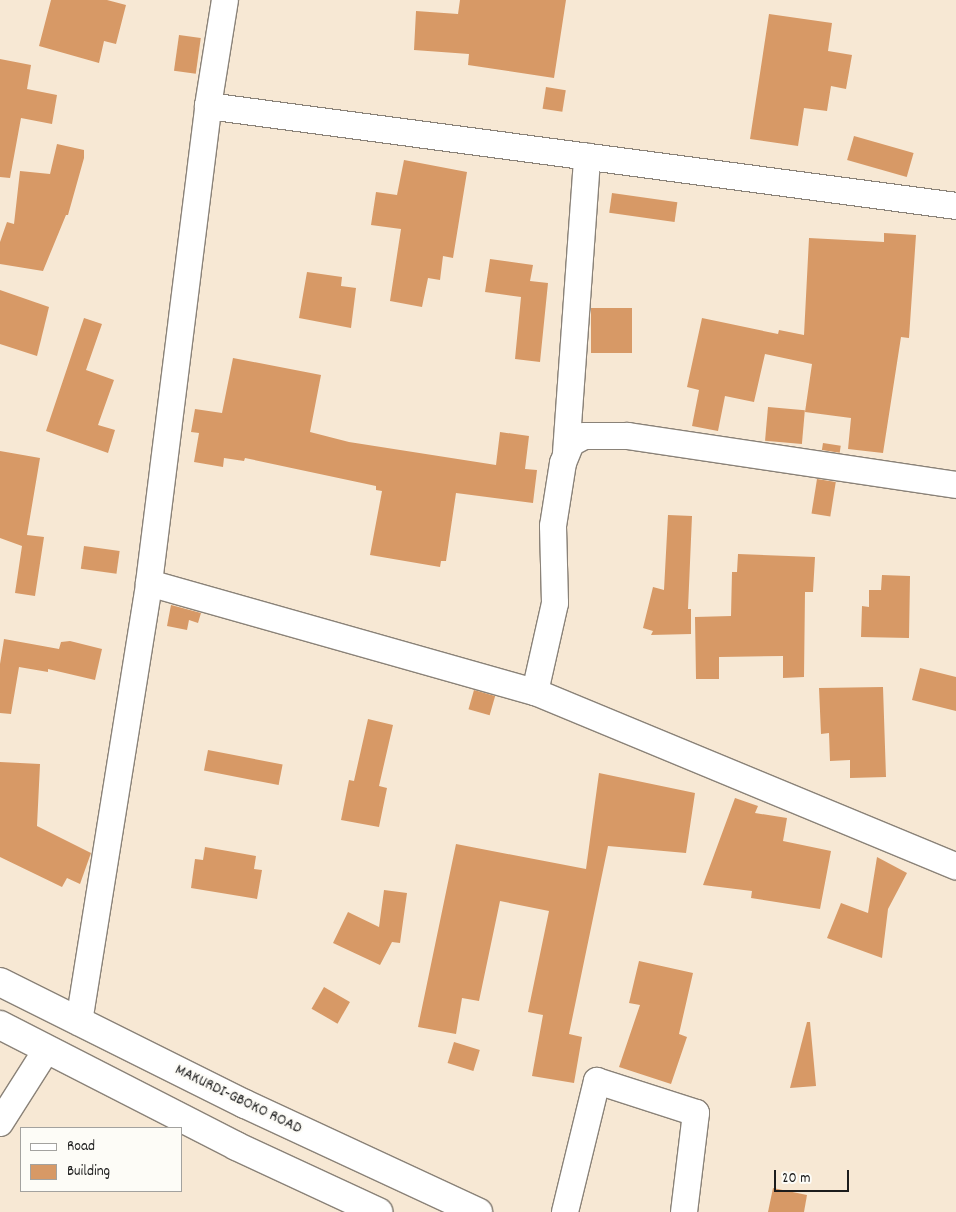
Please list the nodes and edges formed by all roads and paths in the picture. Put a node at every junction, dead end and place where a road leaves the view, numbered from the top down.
1 (225, 0) edge
2 (208, 106) junction
3 (588, 157) junction
4 (956, 206) edge
5 (566, 453) junction
6 (956, 485) edge
7 (149, 584) junction
8 (535, 692) junction
9 (956, 866) edge
10 (0, 982) edge
11 (79, 1022) junction
12 (0, 1025) edge
13 (47, 1049) junction
14 (0, 1123) edge
15 (378, 1212) edge
16 (478, 1212) edge
17 (565, 1212) edge
18 (684, 1212) edge

1 - 2 street
2 - 3 street
2 - 7 street
3 - 4 street
3 - 5 street
5 - 6 street
5 - 8 street
7 - 8 street
7 - 11 street
8 - 9 street
10 - 11 main road, MAKURDI-GBOKO ROAD
11 - 16 main road, MAKURDI-GBOKO ROAD
12 - 13 main road
13 - 14 street
13 - 15 main road
17 - 18 street

